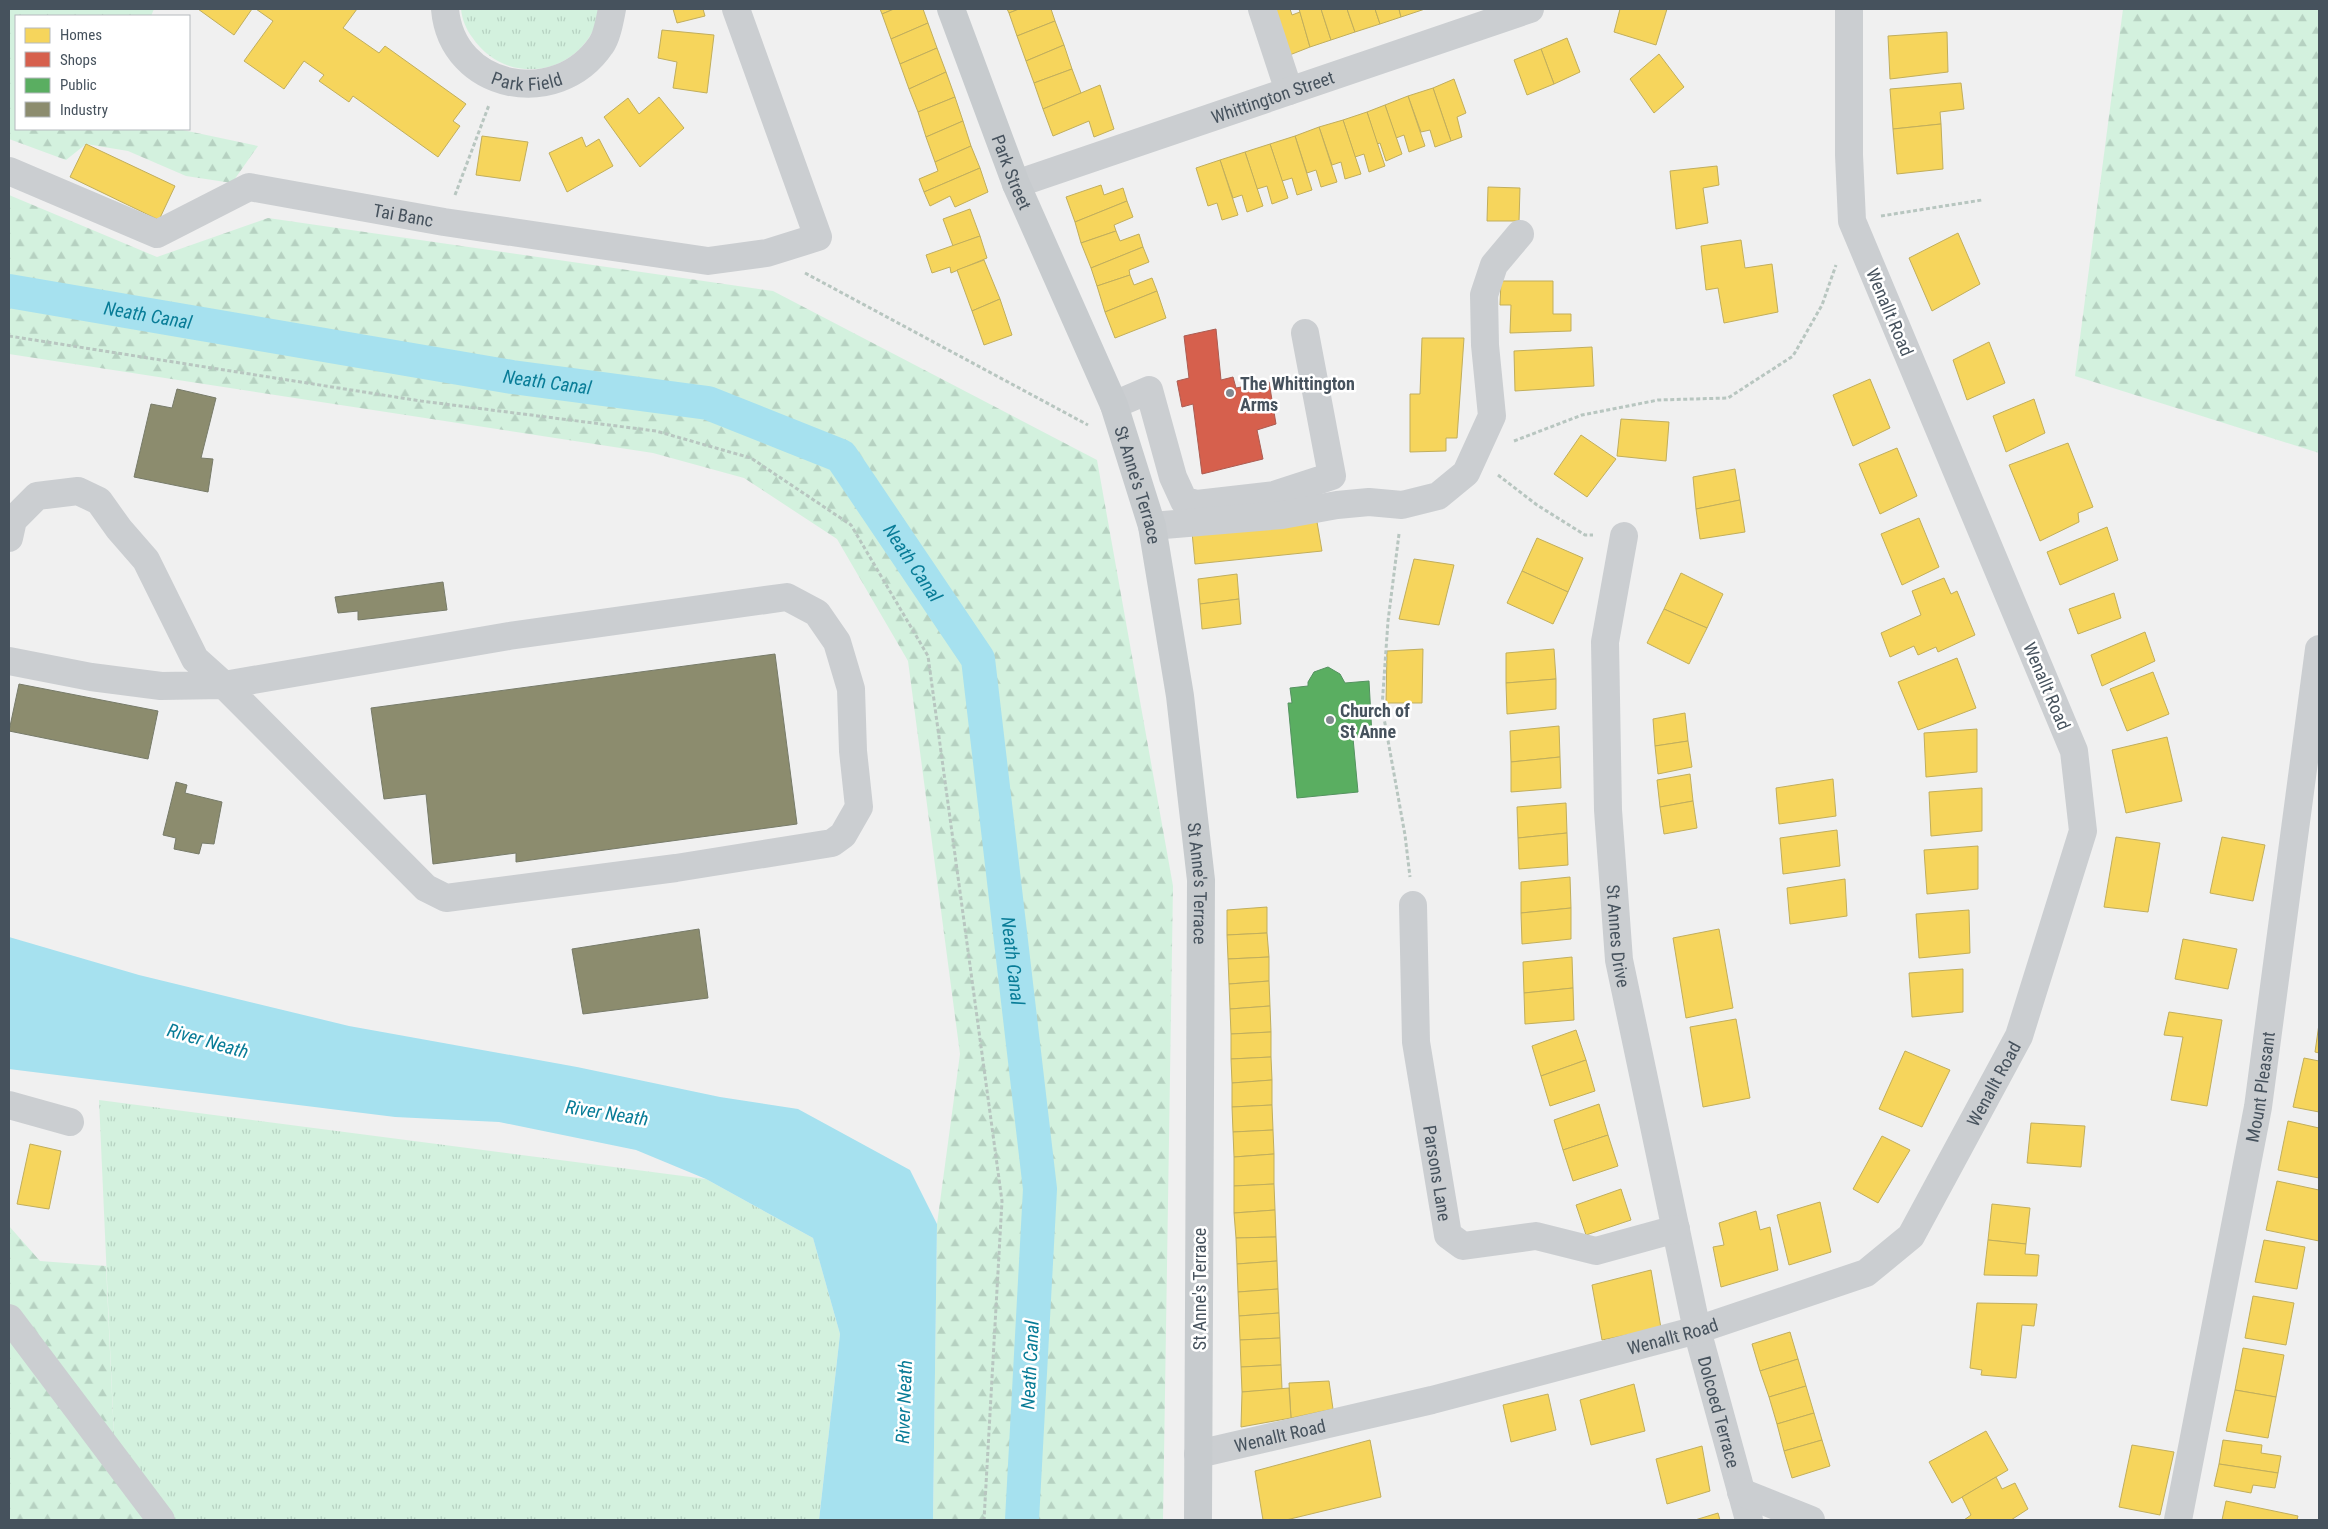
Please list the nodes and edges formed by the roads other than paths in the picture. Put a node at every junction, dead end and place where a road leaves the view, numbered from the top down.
1 (445, 9) edge
2 (612, 9) edge
3 (736, 9) edge
4 (951, 9) edge
5 (1262, 9) edge
6 (1530, 9) edge
7 (1849, 9) edge
8 (1289, 91) junction
9 (9, 171) edge
10 (1016, 184) junction
11 (1520, 234) dead end
12 (1080, 331) joint
13 (1304, 333) dead end
14 (1114, 406) junction
15 (1152, 526) junction
16 (1624, 536) road end
17 (9, 538) edge
18 (2319, 649) edge
19 (9, 661) edge
20 (224, 684) junction
21 (1413, 905) road end
22 (9, 1104) edge
23 (70, 1122) dead end
24 (1676, 1229) junction
25 (9, 1318) edge
26 (1697, 1330) junction
27 (1198, 1454) junction
28 (1740, 1492) junction
29 (161, 1520) edge
30 (1198, 1520) edge
31 (1749, 1520) edge
32 (1810, 1520) edge
33 (2178, 1520) edge

1 - 2 street, Park Field
3 - 9 street, Tai Banc
4 - 10 main road, Park Street
5 - 8 street
6 - 8 street, Whittington Street
7 - 26 street, Wenallt Road
8 - 10 street, Whittington Street
10 - 12 main road, Park Street
11 - 15 street
12 - 14 main road, St Anne's Terrace
13 - 14 street
14 - 15 main road, St Anne's Terrace
15 - 27 main road, St Anne's Terrace
16 - 24 street, St Annes Drive
17 - 20 street
18 - 33 street, Mount Pleasant
19 - 20 street
20 - 20 street
21 - 24 street, Parsons Lane
22 - 23 street
24 - 26 street, St Annes Drive
25 - 29 street
26 - 27 street, Wenallt Road
26 - 28 street, Dolcoed Terrace
27 - 30 main road, St Anne's Terrace
28 - 31 street, Dolcoed Terrace
28 - 32 street, Dolcoed Terrace

